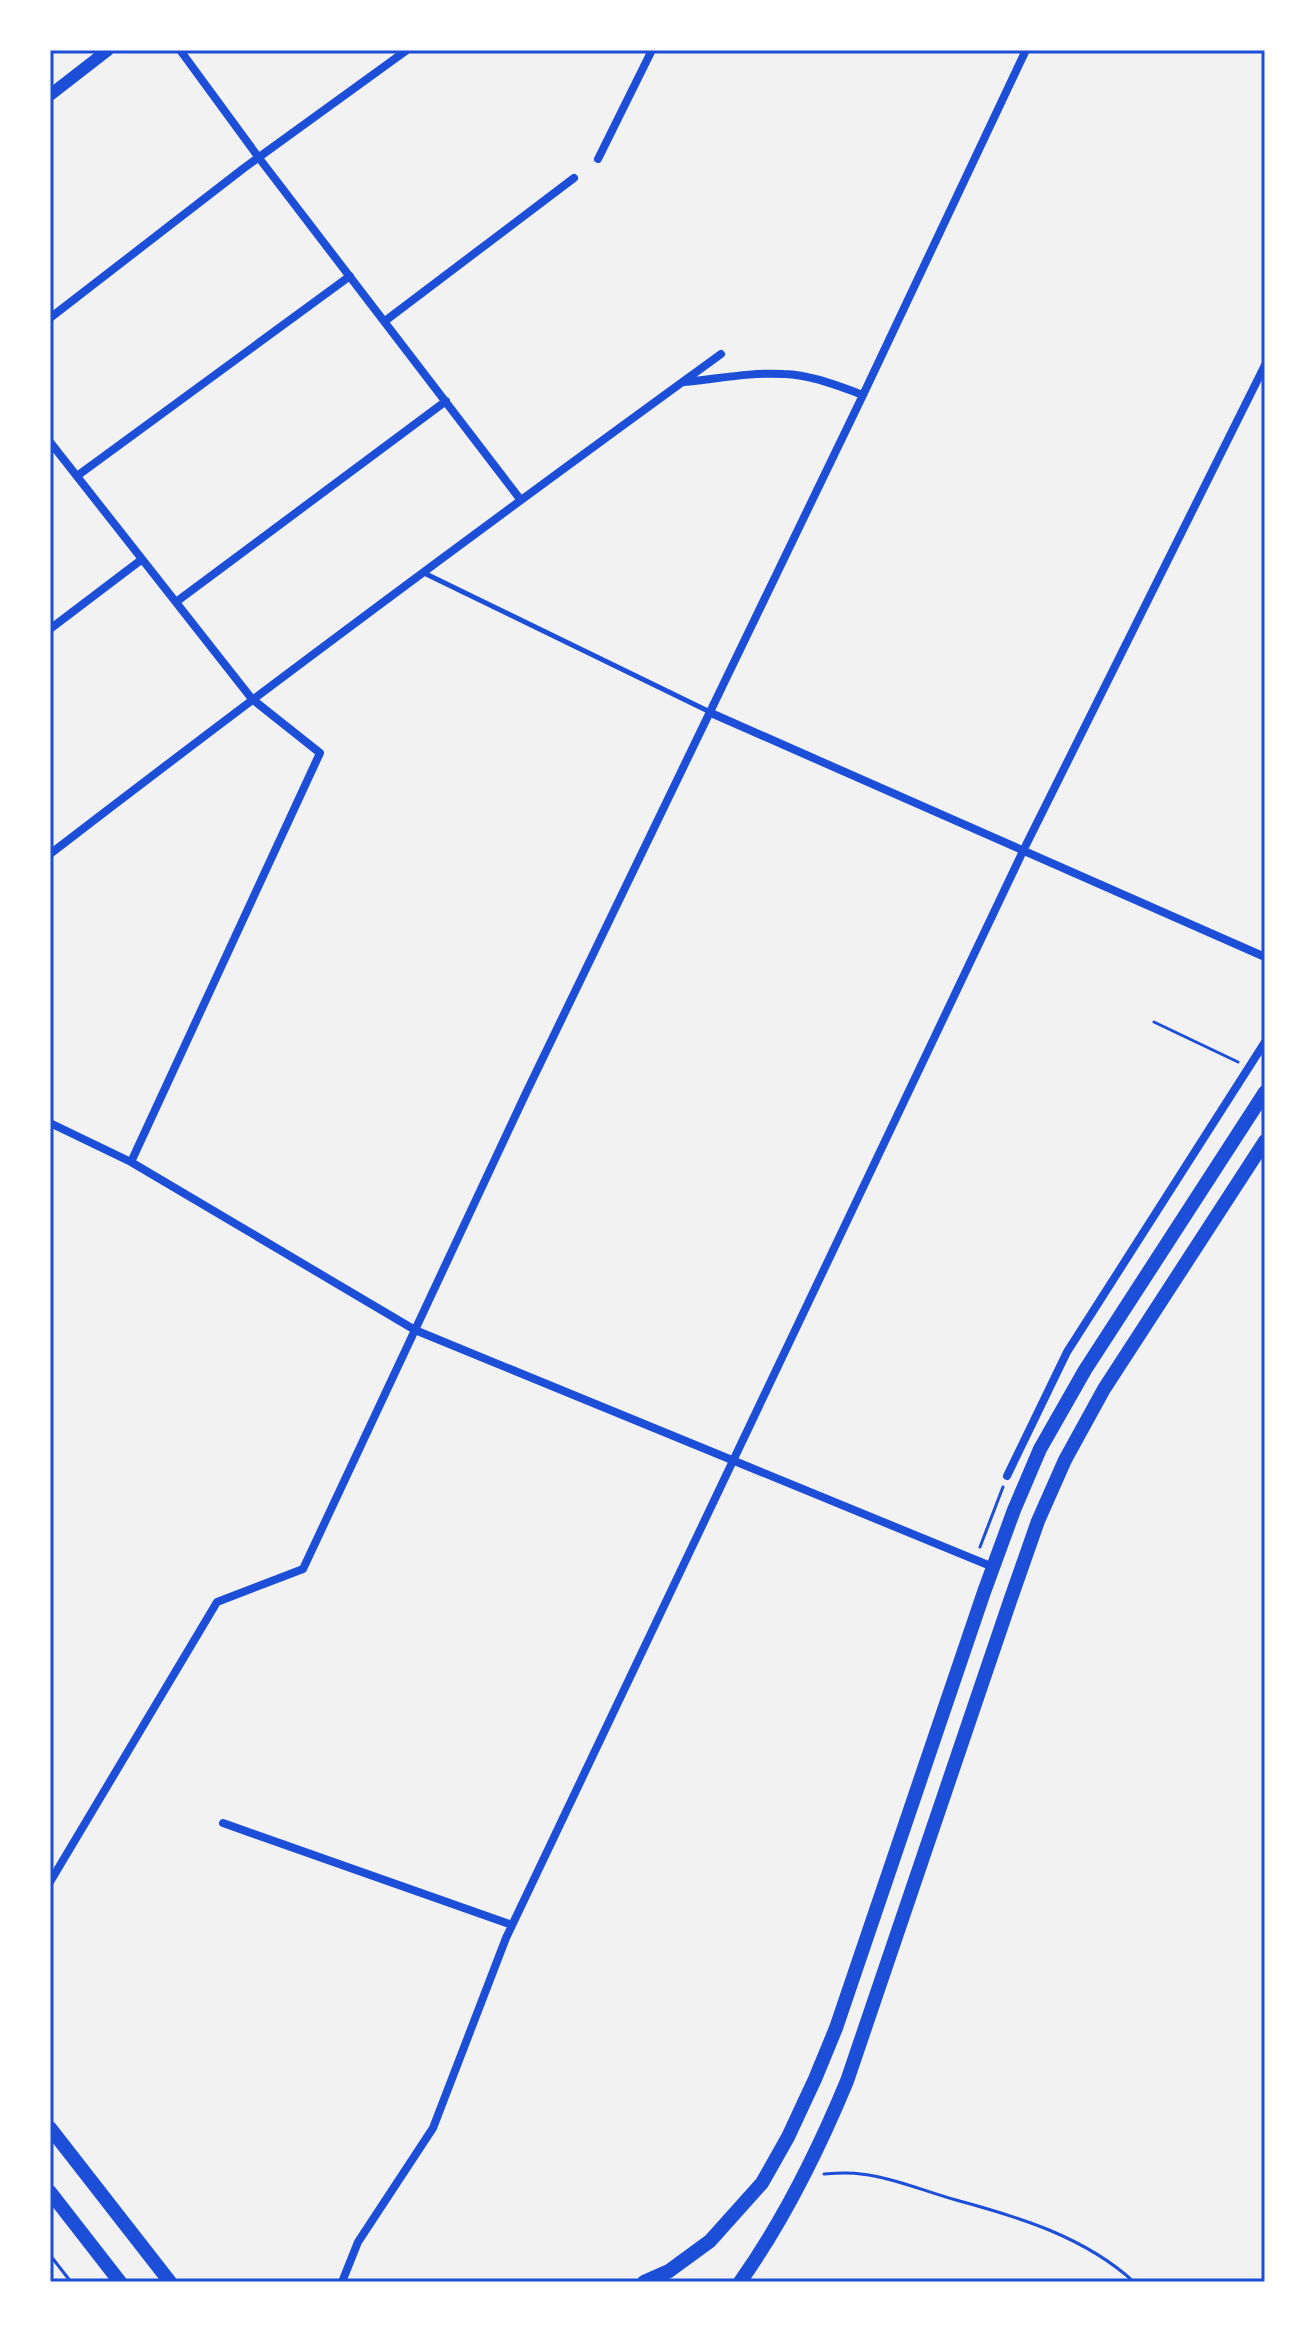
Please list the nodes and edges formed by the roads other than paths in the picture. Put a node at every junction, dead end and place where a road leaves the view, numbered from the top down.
1 (108, 50) edge
2 (180, 50) edge
3 (407, 50) edge
4 (652, 50) edge
5 (1026, 50) edge
6 (50, 95) edge
7 (259, 158) junction
8 (598, 159) dead end
9 (574, 178) dead end
10 (350, 276) junction
11 (50, 318) edge
12 (385, 321) junction
13 (721, 354) dead end
14 (1265, 365) edge
15 (682, 383) junction
16 (863, 395) junction
17 (446, 401) junction
18 (50, 442) edge
19 (77, 476) junction
20 (520, 499) junction
21 (141, 560) junction
22 (423, 572) junction
23 (176, 602) junction
24 (50, 629) edge
25 (252, 699) junction
26 (711, 713) junction
27 (1024, 849) junction
28 (50, 854) edge
29 (1265, 957) edge
30 (1265, 1042) edge
31 (1265, 1092) edge
32 (50, 1123) edge
33 (1265, 1141) edge
34 (131, 1162) junction
35 (415, 1330) junction
36 (734, 1461) junction
37 (1007, 1476) road end
38 (993, 1567) junction
39 (223, 1823) dead end
40 (50, 1882) edge
41 (512, 1925) junction
42 (50, 2128) edge
43 (50, 2192) edge
44 (120, 2282) edge
45 (170, 2282) edge
46 (342, 2282) edge
47 (644, 2282) edge
48 (740, 2282) edge

1 - 6 street
2 - 7 street
3 - 7 street
4 - 8 street
5 - 16 street
7 - 10 street
7 - 11 street
9 - 12 street
10 - 12 street
10 - 19 street
12 - 17 street
13 - 15 street
14 - 27 street
15 - 16 street
15 - 20 street
16 - 26 street
17 - 20 street
17 - 23 street
18 - 19 street
19 - 21 street
20 - 22 street
21 - 23 street
21 - 24 street
22 - 25 street
22 - 26 lane
23 - 25 street
25 - 28 street
25 - 34 street
26 - 27 street
26 - 35 street
27 - 29 street
27 - 36 street
30 - 37 street
31 - 38 main road
32 - 34 street
33 - 48 main road
34 - 35 street
35 - 36 street
35 - 40 street
36 - 38 street
36 - 41 street
38 - 47 main road
39 - 41 street
41 - 46 street
42 - 45 main road
43 - 44 main road

